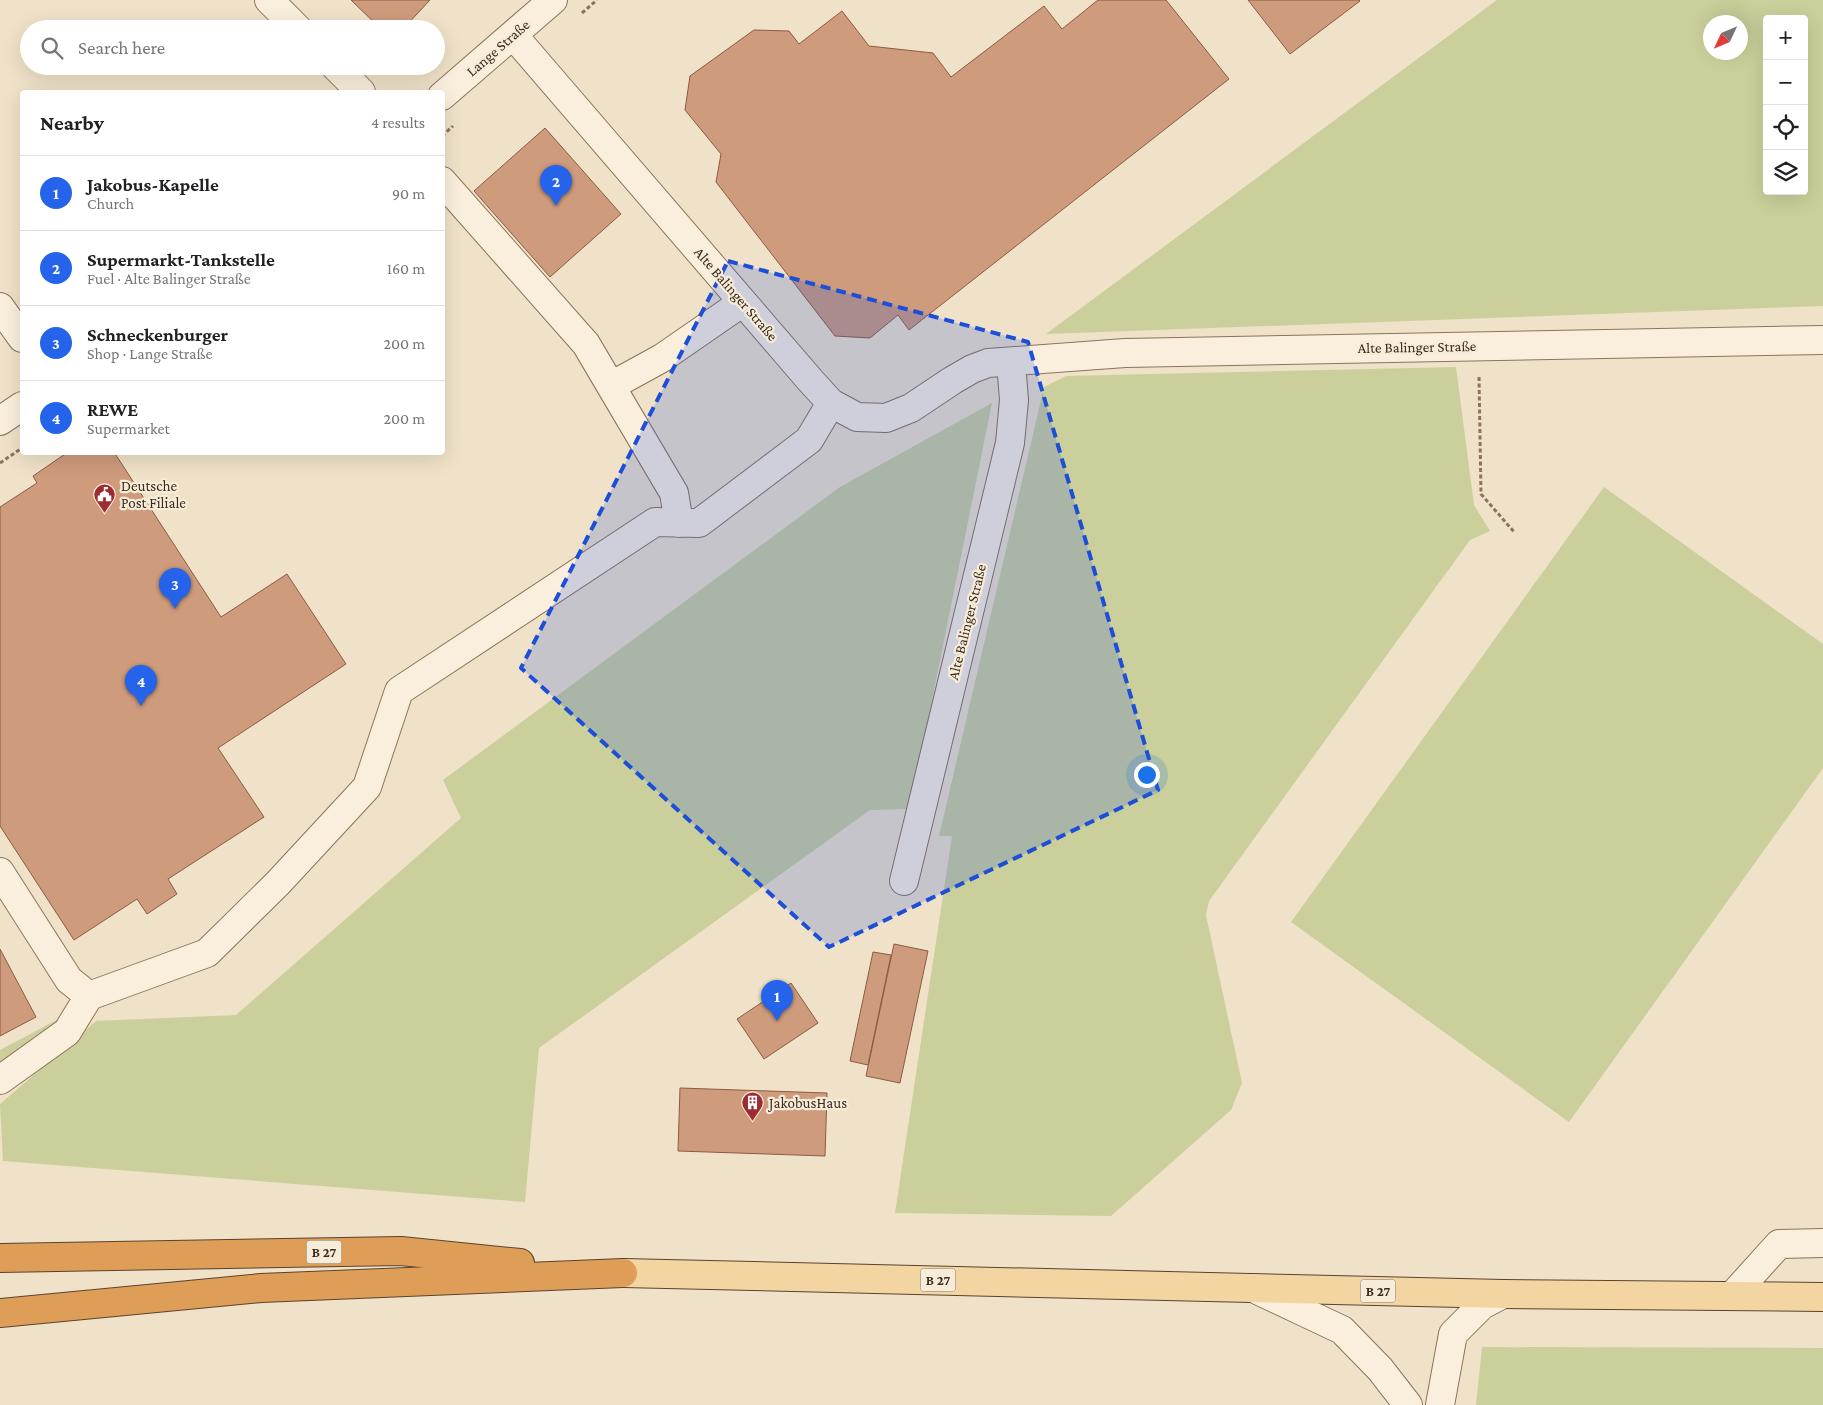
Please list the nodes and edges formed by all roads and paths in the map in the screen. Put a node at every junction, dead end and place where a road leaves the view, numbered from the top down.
1 (269, 0) edge
2 (553, 0) edge
3 (289, 20) edge
4 (513, 35) junction
5 (344, 75) edge
6 (359, 90) edge
7 (445, 93) edge
8 (445, 184) edge
9 (743, 302) junction
10 (0, 307) edge
11 (20, 335) edge
12 (1823, 340) edge
13 (1478, 346) junction
14 (1018, 361) junction
15 (611, 386) junction
16 (831, 403) junction
17 (20, 407) edge
18 (0, 421) edge
19 (20, 449) edge
20 (0, 463) edge
21 (679, 523) junction
22 (1515, 533) dead end
23 (0, 872) edge
24 (904, 881) dead end
25 (88, 996) junction
26 (0, 1080) edge
27 (1823, 1244) edge
28 (12, 1257) edge
29 (623, 1273) junction
30 (1253, 1288) junction
31 (1503, 1294) junction
32 (1732, 1296) junction
33 (1823, 1297) edge
34 (10, 1311) edge
35 (1408, 1405) edge
36 (1440, 1405) edge

1 - 3 street
2 - 4 street, Lange Straße
4 - 7 street, Lange Straße
4 - 9 street, Alte Balinger Straße
5 - 6 street
8 - 15 street
9 - 15 street
9 - 16 street, Alte Balinger Straße
10 - 11 street
12 - 13 street, Alte Balinger Straße
13 - 14 street, Alte Balinger Straße
13 - 22 path
14 - 16 street, Alte Balinger Straße
14 - 24 street, Alte Balinger Straße
15 - 21 street
16 - 21 street
17 - 18 street
19 - 20 path
21 - 25 street
23 - 25 street
25 - 26 street
27 - 32 street
28 - 29 highway, B 27
29 - 30 main road, B 27
29 - 34 highway, B 27
30 - 31 main road, B 27
30 - 35 street
31 - 32 main road, B 27
31 - 36 street
32 - 33 main road, B 27

